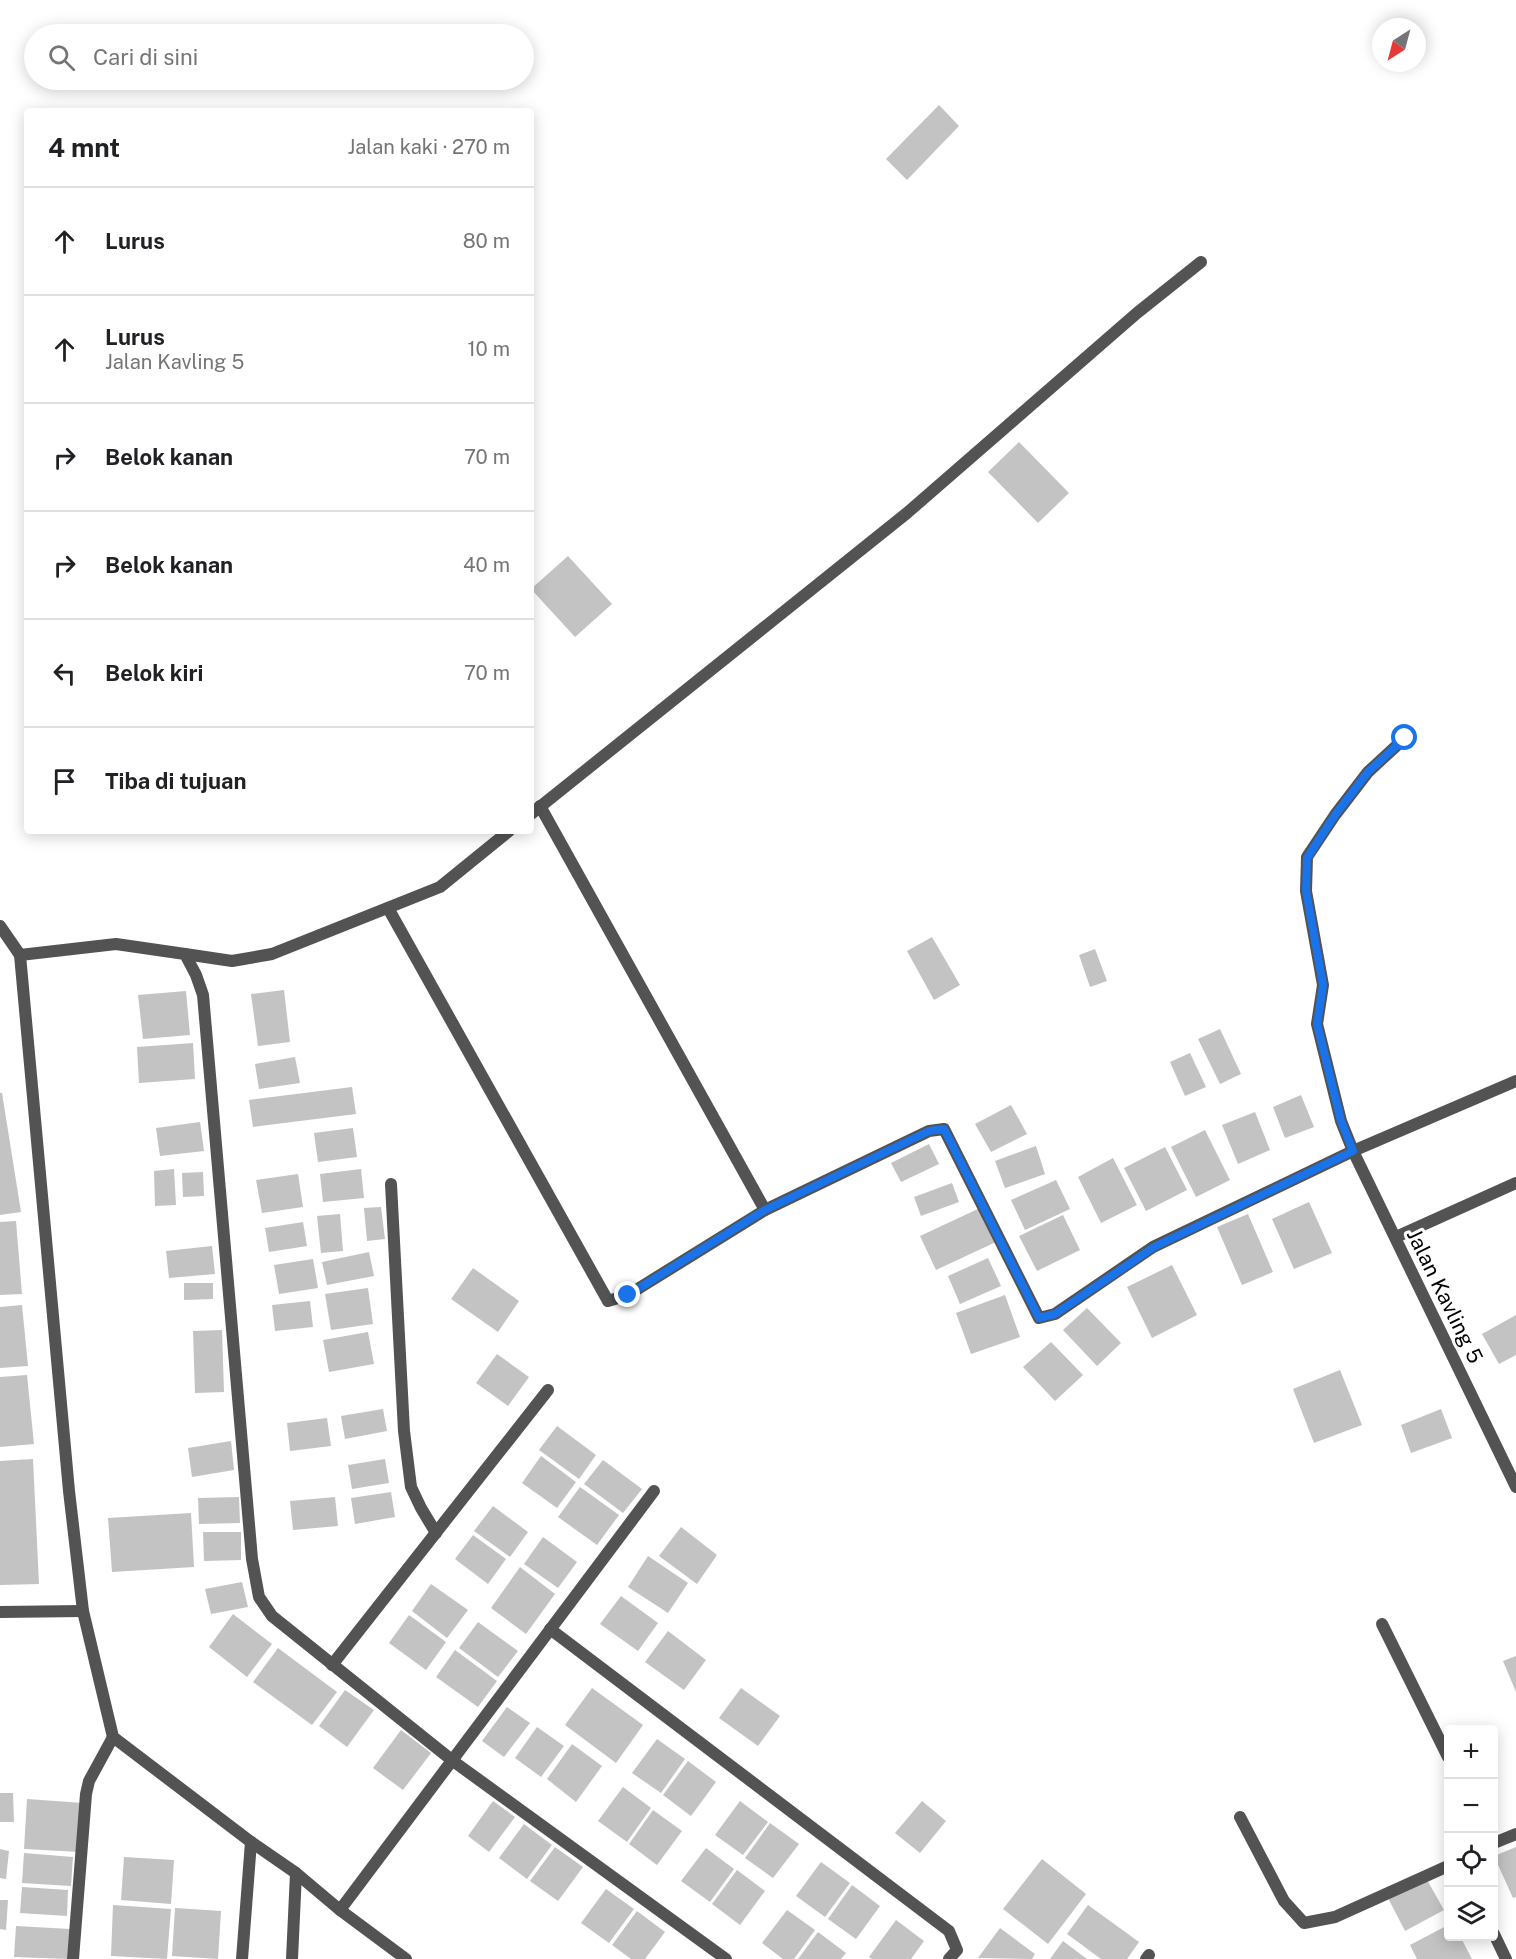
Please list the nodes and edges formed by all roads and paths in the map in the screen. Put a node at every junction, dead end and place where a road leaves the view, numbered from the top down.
1 (1201, 262) dead end
2 (1405, 738) dead end
3 (536, 810) edge
4 (505, 834) edge
5 (388, 908) junction
6 (0, 926) edge
7 (184, 954) junction
8 (20, 955) junction
9 (1516, 1081) edge
10 (1353, 1151) junction
11 (1516, 1183) edge
12 (391, 1184) dead end
13 (765, 1210) junction
14 (1396, 1237) junction
15 (548, 1390) dead end
16 (1516, 1487) edge
17 (654, 1491) dead end
18 (436, 1533) junction
19 (83, 1611) junction
20 (0, 1612) edge
21 (1382, 1624) dead end
22 (550, 1629) junction
23 (332, 1665) junction
24 (113, 1737) junction
25 (1444, 1747) edge
26 (453, 1761) junction
27 (1240, 1817) dead end
28 (1516, 1834) edge
29 (1498, 1841) edge
30 (251, 1842) junction
31 (1444, 1868) edge
32 (296, 1873) junction
33 (340, 1910) junction
34 (1497, 1941) edge
35 (74, 1959) edge
36 (242, 1959) edge
37 (292, 1959) edge
38 (406, 1959) edge
39 (726, 1959) edge
40 (949, 1959) edge
41 (1506, 1959) edge

1 - 3 street
2 - 10 street, Jalan Kavling 5
3 - 13 street
4 - 5 street
5 - 7 street
5 - 13 street
6 - 8 street
7 - 8 street
7 - 23 street
8 - 19 street
9 - 10 street
10 - 13 street
10 - 14 street, Jalan Kavling 5
11 - 14 street
12 - 18 street
14 - 16 street, Jalan Kavling 5
15 - 18 street
17 - 22 street
18 - 23 street
19 - 20 street
19 - 24 street
21 - 25 street
22 - 26 street
22 - 40 street
23 - 26 street
24 - 30 street
24 - 35 street
26 - 33 street
26 - 39 street
27 - 31 street
28 - 29 street
30 - 32 street
30 - 36 street
32 - 33 street
32 - 37 street
33 - 38 street
34 - 41 street

